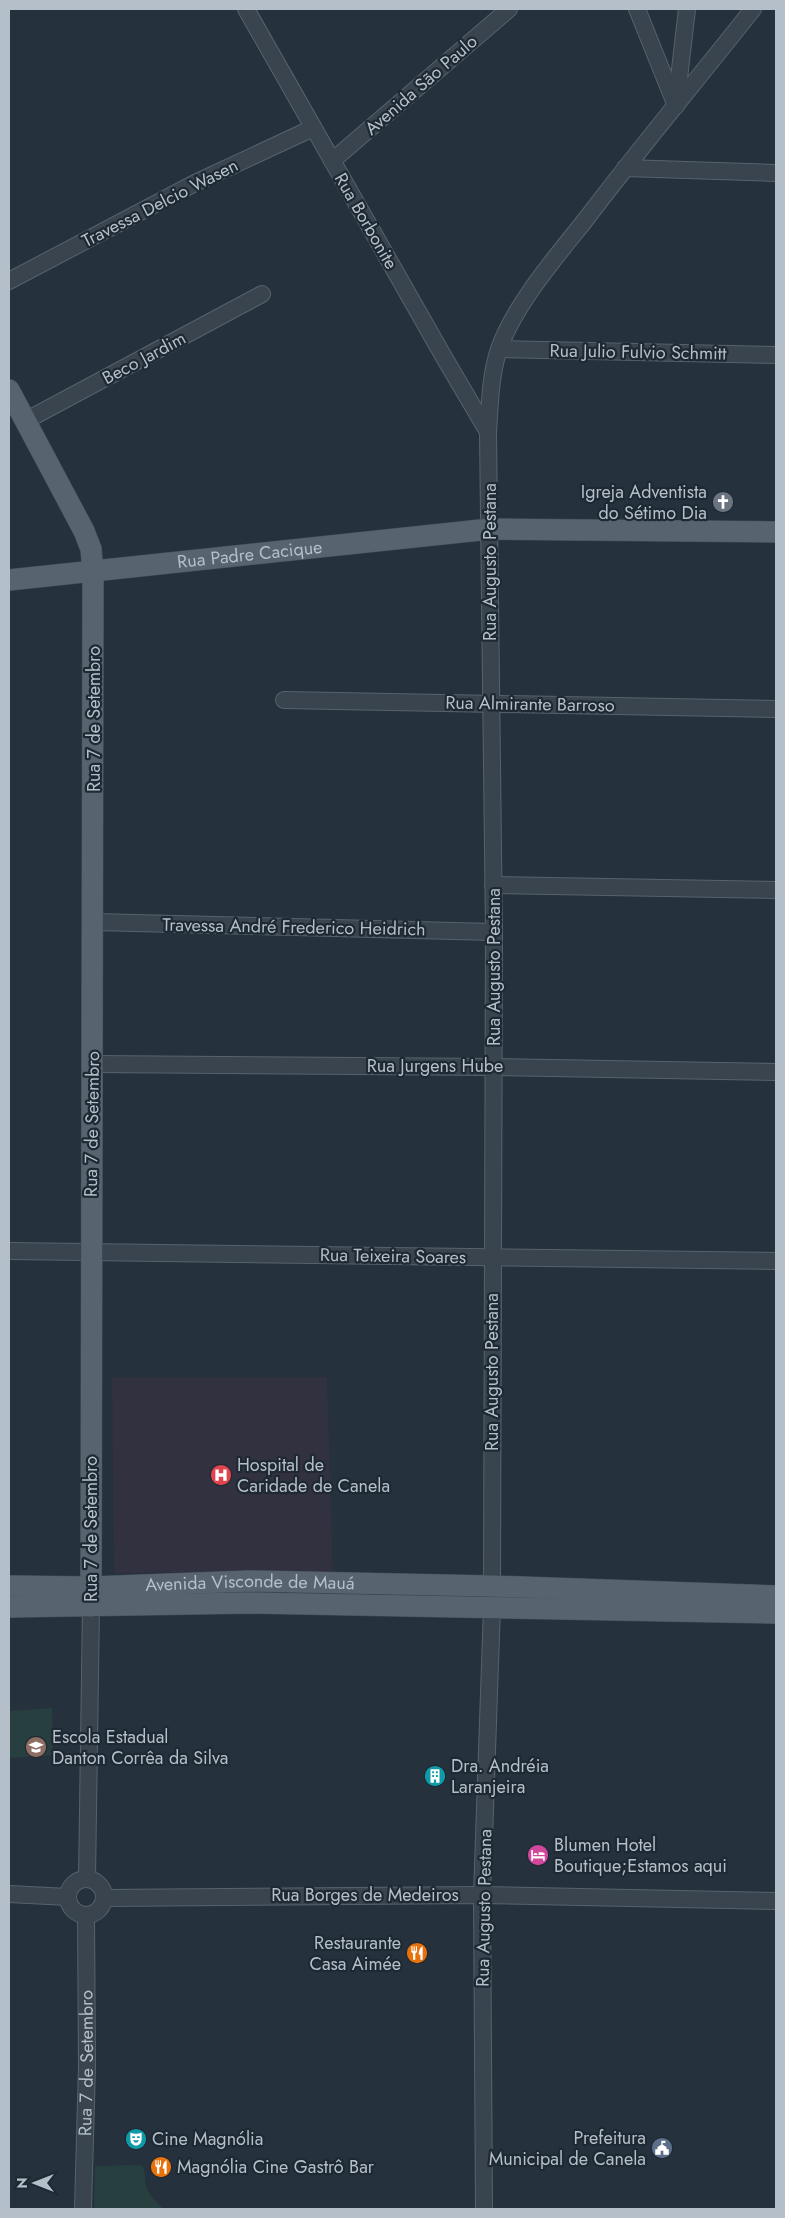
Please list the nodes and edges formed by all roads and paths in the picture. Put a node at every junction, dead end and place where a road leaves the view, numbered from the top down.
1 (246, 9) edge
2 (509, 9) edge
3 (637, 9) edge
4 (686, 9) edge
5 (753, 9) edge
6 (676, 106) junction
7 (313, 128) junction
8 (332, 161) junction
9 (625, 168) junction
10 (776, 173) edge
11 (9, 281) edge
12 (262, 294) dead end
13 (500, 349) junction
14 (776, 355) edge
15 (9, 390) edge
16 (25, 421) junction
17 (488, 432) junction
18 (490, 529) junction
19 (776, 532) edge
20 (93, 572) junction
21 (9, 580) edge
22 (284, 700) dead end
23 (491, 703) junction
24 (776, 709) edge
25 (493, 885) junction
26 (776, 890) edge
27 (94, 922) junction
28 (494, 932) junction
29 (93, 1064) junction
30 (494, 1067) junction
31 (776, 1072) edge
32 (9, 1251) edge
33 (91, 1252) junction
34 (493, 1257) junction
35 (776, 1261) edge
36 (249, 1581) junction
37 (9, 1586) edge
38 (492, 1586) junction
39 (776, 1596) edge
40 (91, 1597) junction
41 (249, 1603) junction
42 (9, 1607) edge
43 (492, 1608) junction
44 (776, 1613) edge
45 (87, 1879) junction
46 (9, 1894) edge
47 (482, 1894) junction
48 (68, 1897) junction
49 (104, 1898) junction
50 (776, 1901) edge
51 (86, 1916) junction
52 (83, 2209) edge
53 (484, 2209) edge

1 - 7 street, Rua Borbonite
2 - 8 street, Avenida São Paulo
3 - 6 street
4 - 6 street
5 - 6 street, Rua Augusto Pestana
6 - 9 street, Rua Augusto Pestana
7 - 8 street, Rua Borbonite
7 - 11 street, Travessa Delcio Wasen
8 - 17 street, Rua Borbonite
9 - 10 street
9 - 13 street, Rua Augusto Pestana
12 - 16 street, Beco Jardim
13 - 14 street, Rua Julio Fulvio Schmitt
13 - 17 street, Rua Augusto Pestana
15 - 16 main road, Rua 7 de Setembro
16 - 20 main road, Rua 7 de Setembro
17 - 18 street, Rua Augusto Pestana
18 - 19 main road, Rua Padre Cacique
18 - 20 main road, Rua Padre Cacique
18 - 23 street, Rua Augusto Pestana
20 - 21 main road, Rua Padre Cacique
20 - 27 main road, Rua 7 de Setembro
22 - 23 street, Rua Almirante Barroso
23 - 24 street, Rua Almirante Barroso
23 - 25 street, Rua Augusto Pestana
25 - 26 street
25 - 28 street, Rua Augusto Pestana
27 - 28 street, Travessa André Frederico Heidrich
27 - 29 main road, Rua 7 de Setembro
28 - 30 street, Rua Augusto Pestana
29 - 30 street, Rua Jurgens Hube
29 - 33 main road, Rua 7 de Setembro
30 - 31 street, Rua Jurgens Hube
30 - 34 street, Rua Augusto Pestana
32 - 33 street, Rua Teixeira Soares
33 - 34 street, Rua Teixeira Soares
33 - 40 main road, Rua 7 de Setembro
34 - 35 street, Rua Teixeira Soares
34 - 38 street, Rua Augusto Pestana
36 - 38 main road, Avenida Visconde de Mauá
36 - 40 main road, Avenida Visconde de Mauá
36 - 41 main road
37 - 40 main road, Avenida Visconde de Mauá
38 - 39 main road, Avenida Visconde de Mauá
38 - 43 street
40 - 41 main road, Avenida Visconde de Mauá
40 - 42 main road, Avenida Visconde de Mauá
40 - 45 street, Rua 7 de Setembro
41 - 43 main road, Avenida Visconde de Mauá
43 - 44 main road, Avenida Visconde de Mauá
43 - 47 street, Rua Augusto Pestana
45 - 48 street
45 - 49 street
46 - 48 street
47 - 49 street, Rua Borges de Medeiros
47 - 50 street, Rua Borges de Medeiros
47 - 53 street, Rua Augusto Pestana
48 - 51 street
49 - 51 street
51 - 52 street, Rua 7 de Setembro

